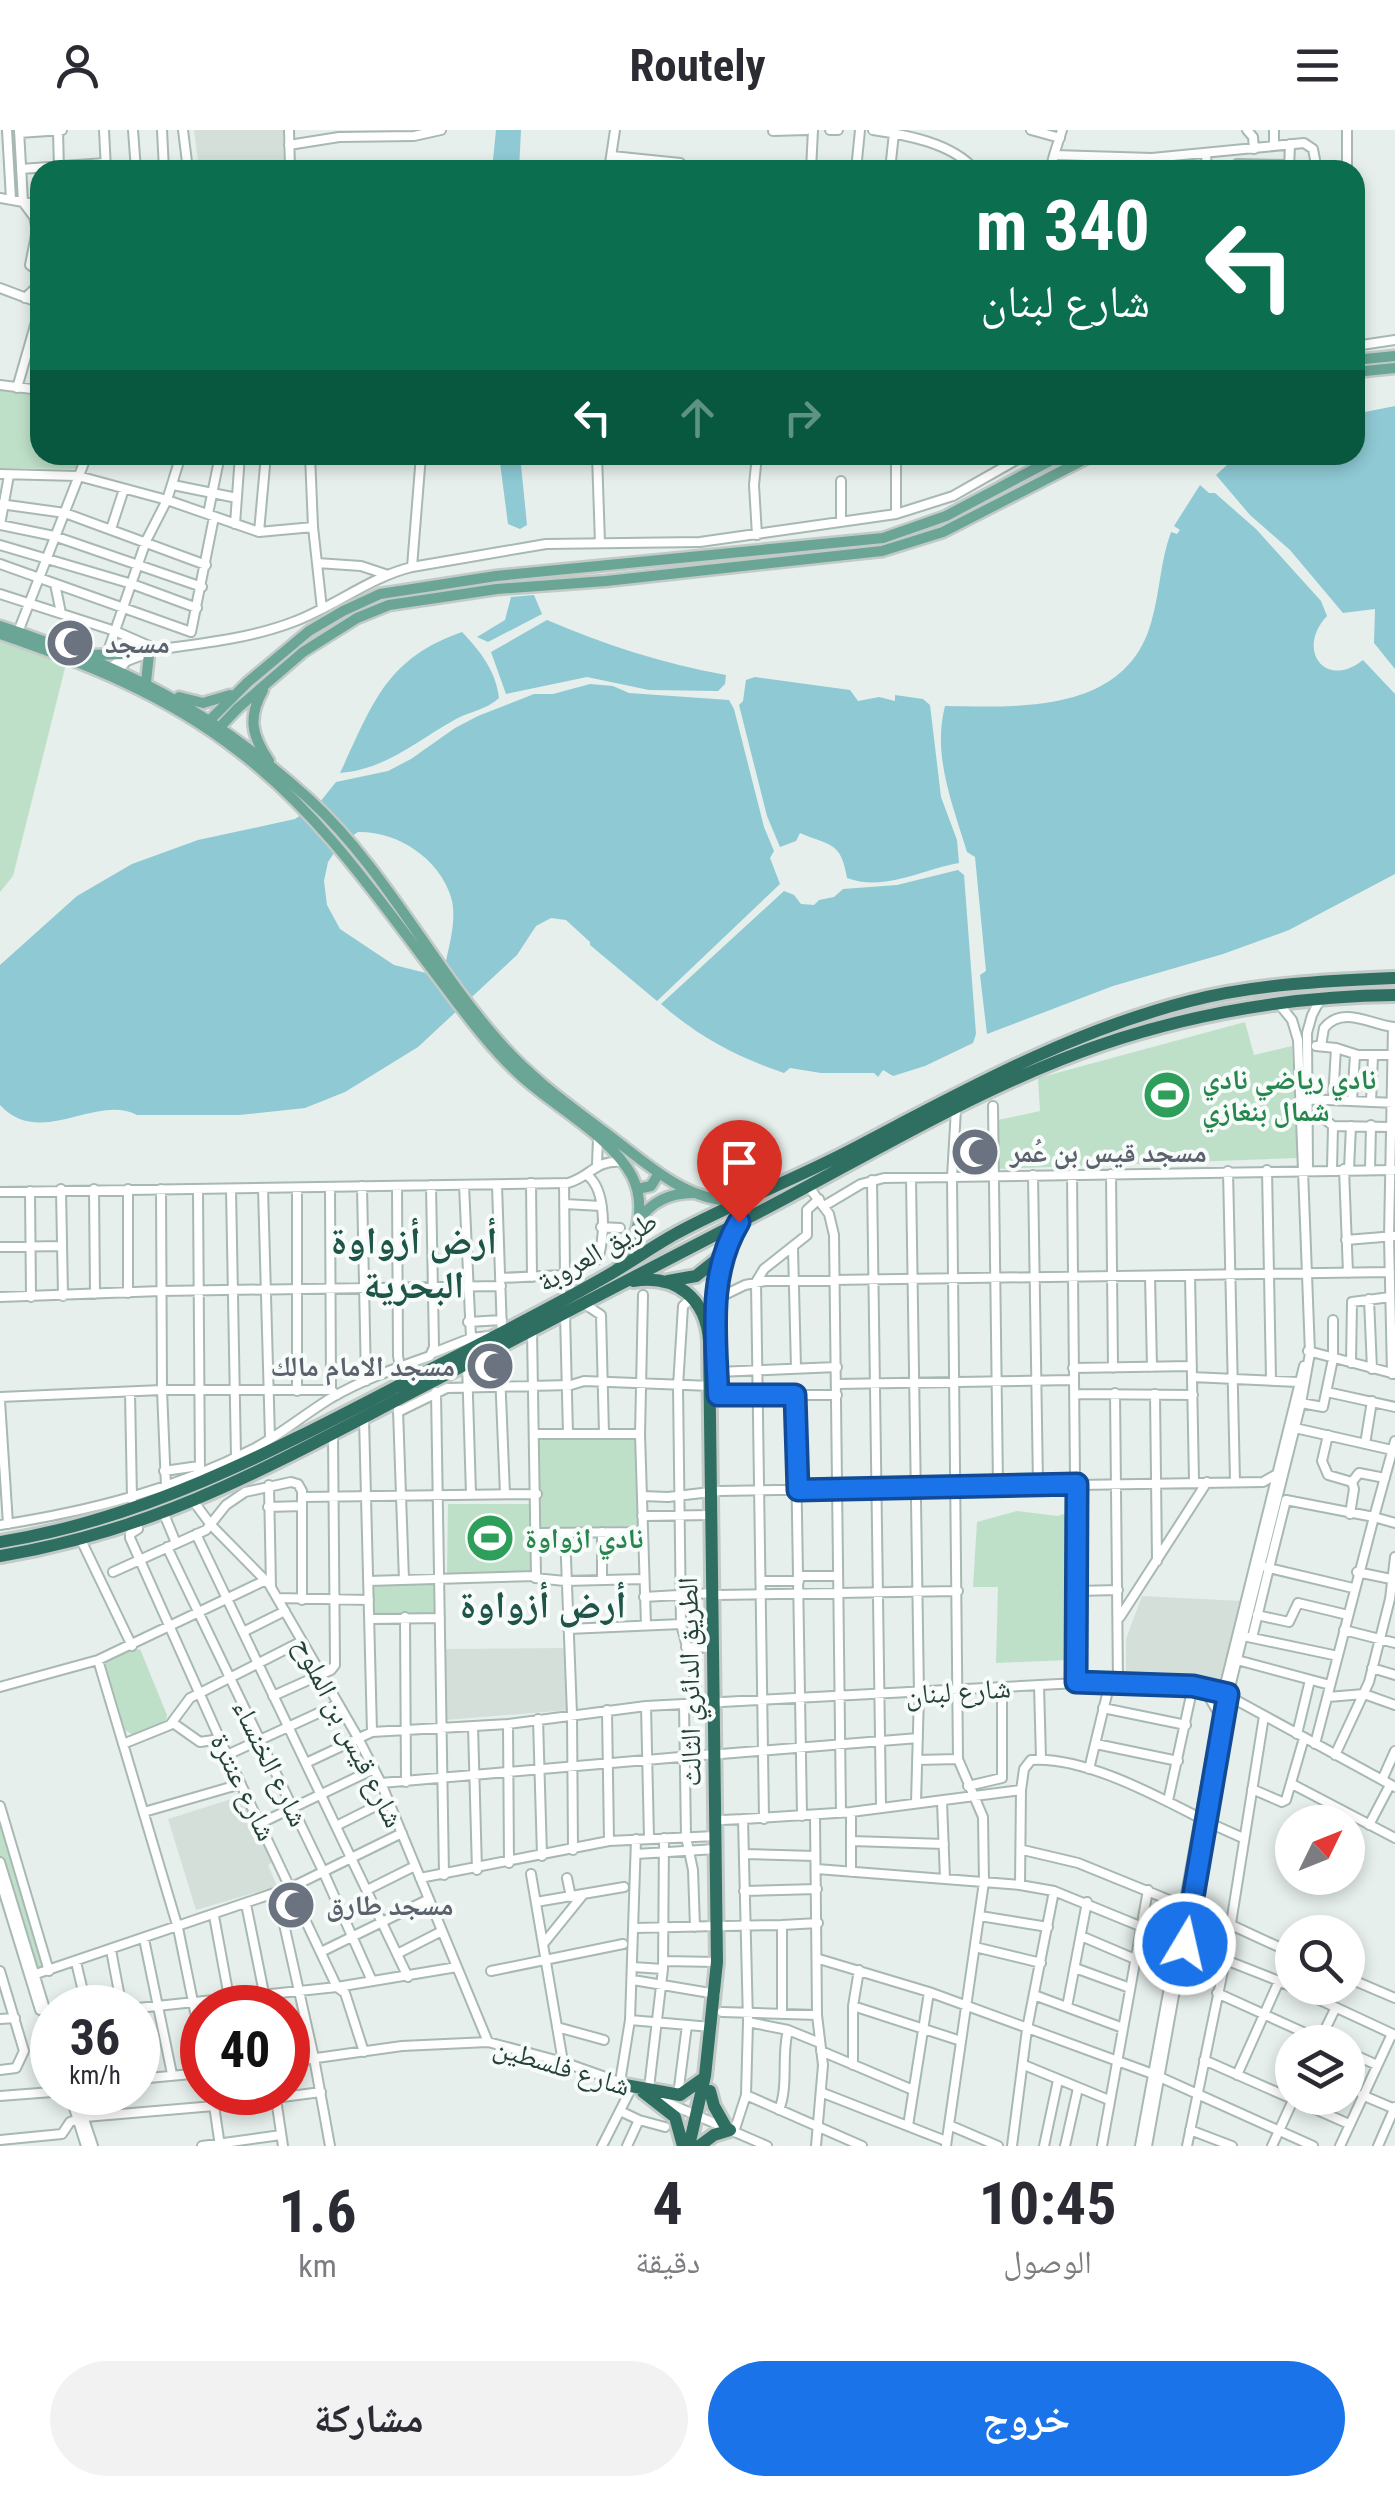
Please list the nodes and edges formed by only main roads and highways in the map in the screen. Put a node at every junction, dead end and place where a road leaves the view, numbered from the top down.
1 (1395, 356) edge
2 (1365, 359) edge
3 (1395, 368) edge
4 (1365, 371) edge
5 (1041, 465) edge
6 (1073, 465) edge
7 (783, 555) junction
8 (545, 578) junction
9 (0, 626) edge
10 (0, 634) edge
11 (155, 651) road end
12 (127, 654) road end
13 (86, 655) junction
14 (112, 670) junction
15 (268, 681) junction
16 (146, 682) junction
17 (162, 692) junction
18 (235, 693) junction
19 (212, 726) junction
20 (278, 774) junction
21 (302, 800) junction
22 (1395, 978) edge
23 (1395, 995) edge
24 (1184, 1002) junction
25 (473, 1016) junction
26 (1190, 1022) junction
27 (659, 1173) junction
28 (637, 1189) junction
29 (694, 1193) junction
30 (748, 1200) junction
31 (739, 1222) junction
32 (638, 1223) junction
33 (688, 1228) junction
34 (698, 1244) junction
35 (724, 1251) junction
36 (617, 1278) junction
37 (666, 1281) junction
38 (716, 1295) junction
39 (693, 1297) junction
40 (499, 1335) junction
41 (714, 1391) junction
42 (716, 1491) junction
43 (0, 1542) edge
44 (0, 1556) edge
45 (716, 1594) junction
46 (717, 1703) junction
47 (718, 1754) junction
48 (721, 1926) junction
49 (706, 2076) junction
50 (710, 2091) junction
51 (701, 2117) junction
52 (692, 2146) edge

1 - 2 main road
3 - 4 main road
5 - 7 main road
6 - 7 main road
7 - 8 main road
8 - 15 main road
8 - 18 main road
9 - 13 main road
10 - 14 main road
11 - 16 main road
12 - 13 main road
13 - 14 main road
14 - 16 main road
14 - 19 main road
15 - 19 main road
15 - 20 main road
16 - 17 main road
17 - 18 main road
17 - 19 main road
18 - 19 main road
19 - 20 main road
19 - 21 main road
20 - 21 main road
21 - 25 main road
22 - 24 highway, طريق العروبة
23 - 26 highway, طريق العروبة
24 - 26 highway
24 - 30 highway, طريق العروبة
25 - 27 main road
25 - 28 main road
26 - 31 highway, طريق العروبة
27 - 28 main road
27 - 29 main road
28 - 32 main road
29 - 30 main road
29 - 32 main road
30 - 33 highway, طريق العروبة
31 - 34 highway, طريق العروبة
31 - 35 highway, الطريق الدائري الثالث
32 - 36 main road
33 - 34 highway
33 - 36 highway, طريق العروبة
34 - 36 highway, طريق العروبة
35 - 37 highway
35 - 38 highway, الطريق الدائري الثالث
36 - 37 highway
36 - 40 highway, طريق العروبة
36 - 40 highway, طريق العروبة
37 - 39 highway
38 - 39 highway
38 - 41 highway, الطريق الدائري الثالث
39 - 41 highway, الطريق الدائري الثالث
40 - 43 highway, طريق العروبة
40 - 44 highway, طريق العروبة
41 - 42 highway, الطريق الدائري الثالث
42 - 45 highway, الطريق الدائري الثالث
42 - 45 highway, الطريق الدائري الثالث
45 - 46 highway, الطريق الدائري الثالث
45 - 46 highway, الطريق الدائري الثالث
46 - 47 highway, الطريق الدائري الثالث
47 - 48 highway, الطريق الدائري الثالث
47 - 48 highway, الطريق الدائري الثالث
48 - 49 highway, الطريق الدائري الثالث
48 - 50 highway, الطريق الدائري الثالث
49 - 51 highway, الطريق الدائري الثالث
49 - 52 highway
50 - 51 highway, الطريق الدائري الثالث
50 - 52 highway
51 - 52 highway, الطريق الدائري الثالث

